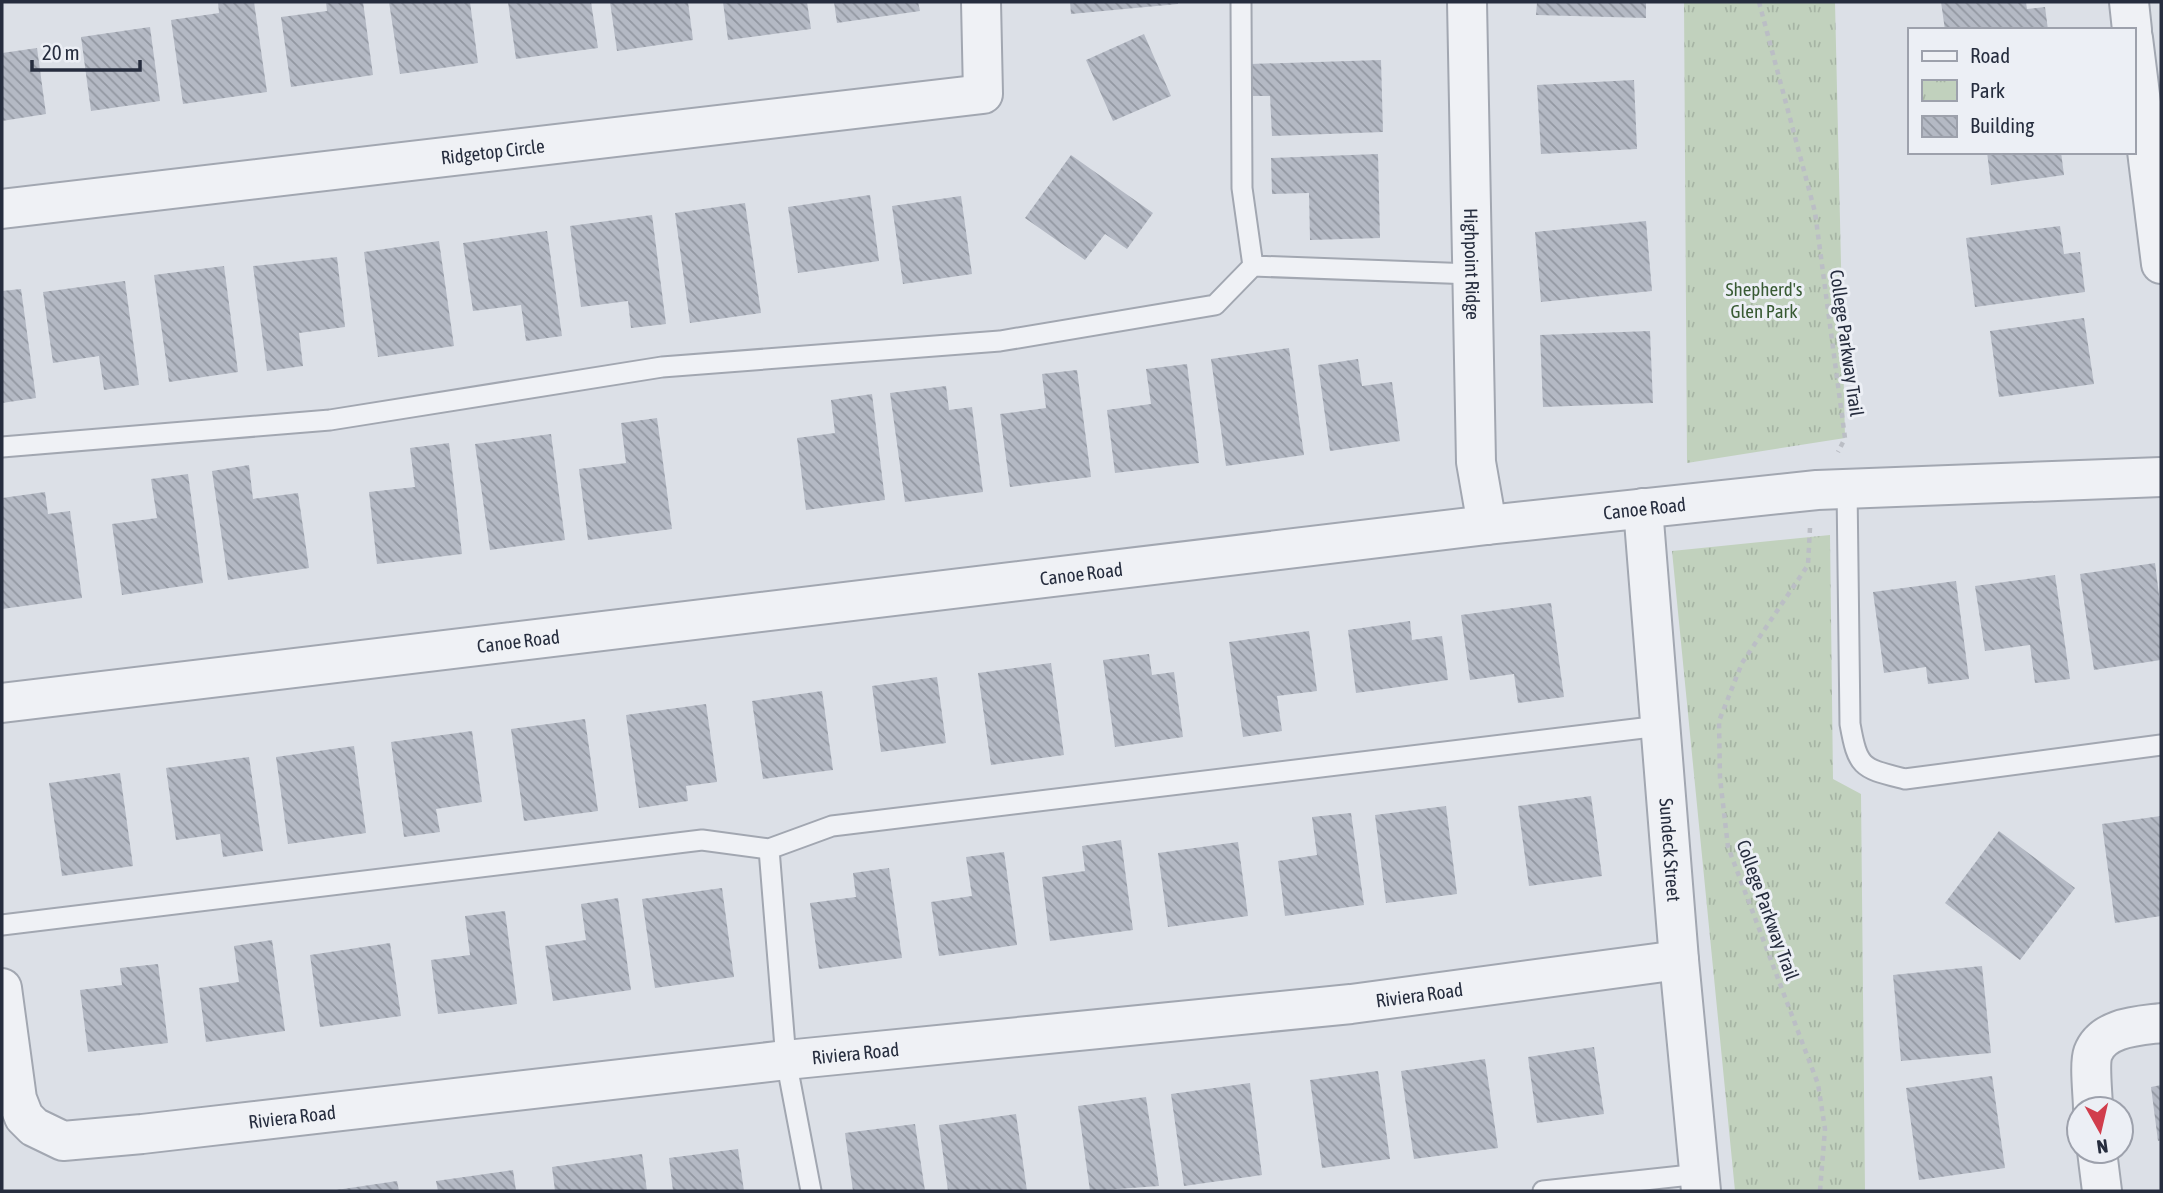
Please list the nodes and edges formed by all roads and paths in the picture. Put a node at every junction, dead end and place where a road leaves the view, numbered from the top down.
1 (981, 2) edge
2 (1241, 2) edge
3 (1467, 2) edge
4 (1759, 2) edge
5 (2129, 2) edge
6 (2132, 28) edge
7 (2135, 54) edge
8 (2, 209) edge
9 (2161, 264) edge
10 (1253, 266) junction
11 (1473, 274) junction
12 (2, 447) edge
13 (2161, 477) edge
14 (1832, 489) junction
15 (1643, 508) junction
16 (1487, 525) junction
17 (2, 703) edge
18 (1660, 726) junction
19 (2161, 745) edge
20 (769, 849) junction
21 (2, 925) edge
22 (1679, 960) junction
23 (2, 988) edge
24 (2161, 1023) edge
25 (786, 1060) junction
26 (2093, 1095) edge
27 (2099, 1165) edge
28 (1700, 1183) edge
29 (811, 1191) edge
30 (1543, 1191) edge
31 (1819, 1191) edge
32 (2102, 1191) edge

1 - 8 street, Ridgetop Circle
2 - 10 lane
3 - 11 street, Highpoint Ridge
4 - 14 path, College Parkway Trail
5 - 6 street
7 - 9 street
10 - 11 lane
10 - 12 lane
11 - 16 street, Highpoint Ridge
13 - 14 street, Canoe Road
14 - 15 street, Canoe Road
14 - 19 lane
14 - 31 path, College Parkway Trail
15 - 16 street, Canoe Road
15 - 18 street, Sundeck Street
16 - 17 street, Canoe Road
18 - 20 lane
18 - 22 street, Sundeck Street
20 - 21 lane
20 - 25 lane
22 - 25 street, Riviera Road
22 - 28 street, Sundeck Street
23 - 25 street, Riviera Road
24 - 26 street
25 - 29 lane
27 - 32 street
28 - 30 lane

